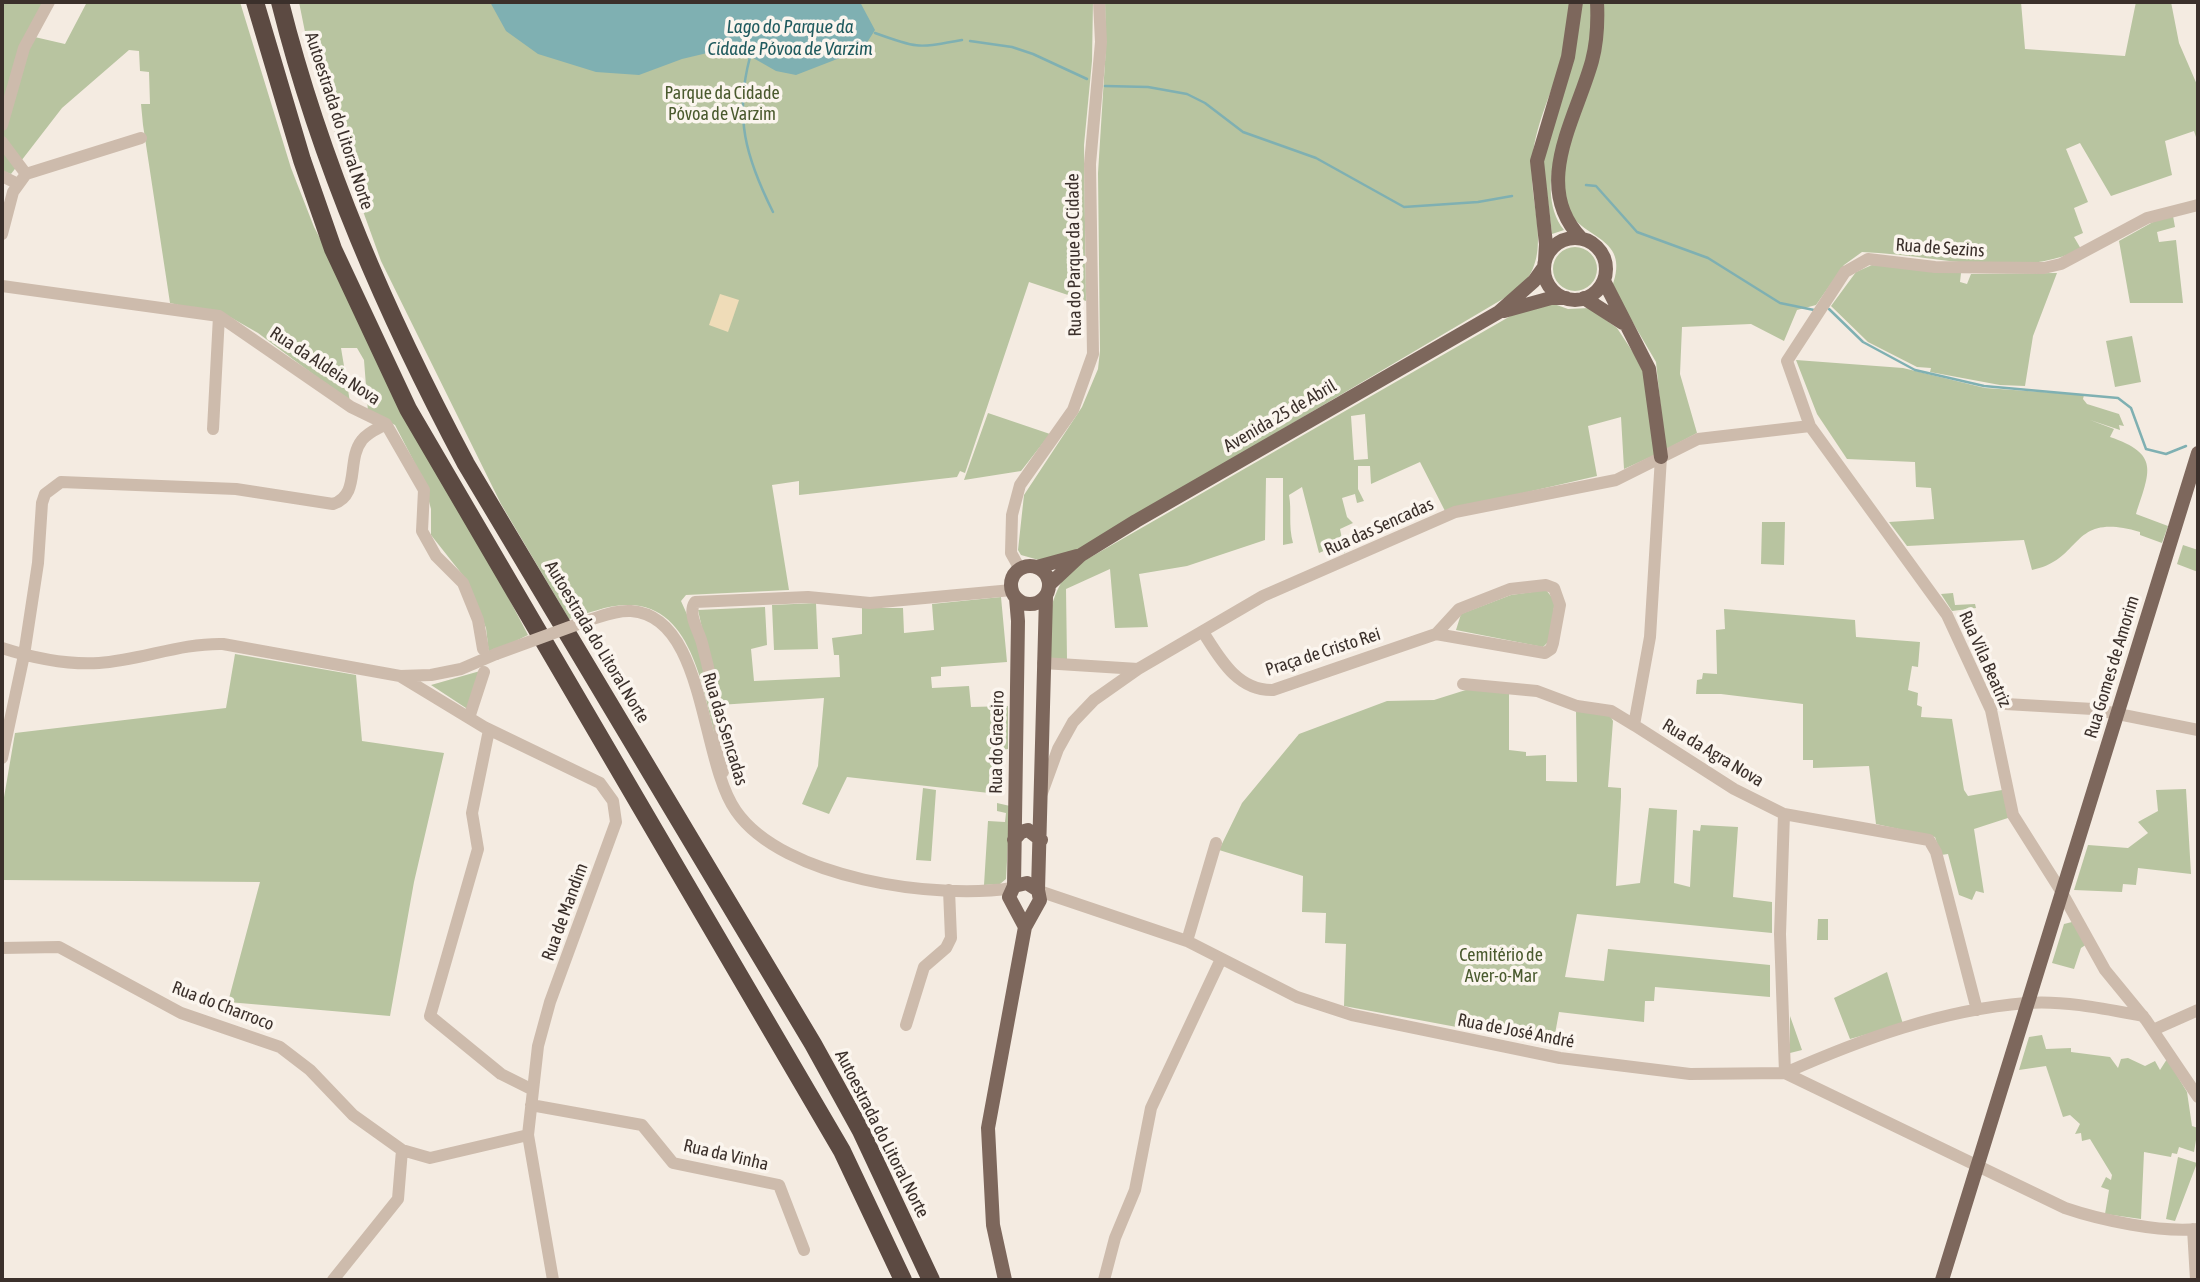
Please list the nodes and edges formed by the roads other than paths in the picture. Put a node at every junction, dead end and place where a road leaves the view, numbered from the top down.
1 (49, 2) edge
2 (280, 2) edge
3 (288, 2) edge
4 (1100, 2) edge
5 (1576, 2) edge
6 (1597, 2) edge
7 (255, 3) edge
8 (285, 22) junction
9 (2, 125) edge
10 (141, 138) dead end
11 (2, 142) edge
12 (2, 176) edge
13 (22, 179) junction
14 (2198, 205) edge
15 (2, 234) edge
16 (1581, 238) junction
17 (1544, 264) junction
18 (1604, 281) junction
19 (2, 286) edge
20 (1566, 298) junction
21 (1584, 298) junction
22 (1499, 312) junction
23 (219, 316) junction
24 (1625, 324) junction
25 (386, 424) junction
26 (1811, 426) junction
27 (213, 429) dead end
28 (2198, 453) edge
29 (1661, 457) junction
30 (1082, 555) junction
31 (1037, 567) junction
32 (1020, 569) junction
33 (1048, 590) junction
34 (1014, 594) junction
35 (1203, 632) junction
36 (1436, 634) junction
37 (2, 648) edge
38 (483, 649) dead end
39 (24, 655) junction
40 (1043, 663) junction
41 (1138, 669) junction
42 (484, 672) dead end
43 (400, 676) junction
44 (1463, 684) dead end
45 (1988, 703) junction
46 (2117, 715) junction
47 (469, 718) junction
48 (1634, 725) junction
49 (489, 730) junction
50 (2198, 730) edge
51 (2, 758) edge
52 (723, 788) junction
53 (1041, 796) junction
54 (1784, 814) junction
55 (1014, 840) junction
56 (1041, 840) junction
57 (1216, 843) dead end
58 (1010, 887) junction
59 (949, 890) junction
60 (2061, 891) junction
61 (1041, 898) junction
62 (1017, 912) junction
63 (1025, 926) junction
64 (1187, 941) junction
65 (2, 948) edge
66 (1221, 959) junction
67 (2028, 1002) junction
68 (1977, 1010) junction
69 (2198, 1010) edge
70 (2143, 1016) junction
71 (906, 1025) dead end
72 (2153, 1030) junction
73 (1785, 1073) junction
74 (533, 1090) junction
75 (2198, 1097) edge
76 (531, 1105) junction
77 (528, 1135) junction
78 (402, 1150) junction
79 (1977, 1165) junction
80 (2196, 1229) edge
81 (804, 1250) dead end
82 (332, 1280) edge
83 (553, 1280) edge
84 (903, 1280) edge
85 (930, 1280) edge
86 (1005, 1280) edge
87 (1104, 1280) edge
88 (1942, 1280) edge
89 (2196, 1280) edge

1 - 9 street
2 - 8 highway, Autoestrada do Litoral Norte
3 - 8 highway
4 - 32 street, Rua do Parque da Cidade
5 - 17 main road
6 - 16 main road
7 - 84 highway
8 - 85 highway, Autoestrada do Litoral Norte
10 - 13 street
11 - 13 street
12 - 13 street
13 - 15 street
14 - 26 street, Rua de Sezins
16 - 17 main road, Avenida 25 de Abril
16 - 18 main road
17 - 20 main road
17 - 22 main road, Avenida 25 de Abril
18 - 21 main road
18 - 24 main road
19 - 23 street, Rua da Aldeia Nova
20 - 21 main road, Avenida 25 de Abril
20 - 22 main road, Avenida 25 de Abril
21 - 24 main road
22 - 30 main road, Avenida 25 de Abril
23 - 25 street, Rua da Aldeia Nova
23 - 27 street
24 - 29 main road
25 - 38 street, Rua da Aldeia Nova
25 - 39 street
26 - 29 street, Rua das Sencadas
26 - 45 street, Rua Vila Beatriz
28 - 46 main road, Rua Gomes de Amorim
29 - 35 street, Rua das Sencadas
29 - 48 street, Rua da Agra Nova
30 - 31 main road, Avenida 25 de Abril
30 - 33 main road, Avenida 25 de Abril
31 - 32 main road, Avenida 25 de Abril
31 - 33 main road
32 - 34 main road
33 - 34 main road
33 - 40 main road
34 - 52 street
34 - 55 main road, Rua do Graceiro
35 - 36 street, Praça de Cristo Rei
35 - 41 street, Rua das Sencadas
36 - 36 street, Praça de Cristo Rei
37 - 39 street
39 - 43 street
39 - 51 street
40 - 41 street
40 - 53 main road
41 - 53 street, Rua das Sencadas
42 - 47 street
43 - 47 street, Rua de Mandim
43 - 52 street, Rua das Sencadas, bridge
44 - 48 street
45 - 46 street
45 - 60 street, Rua Vila Beatriz
46 - 50 street
46 - 60 main road, Rua Gomes de Amorim
47 - 49 street, Rua de Mandim
48 - 54 street, Rua da Agra Nova
49 - 74 street
49 - 74 street, Rua de Mandim
52 - 59 street, Rua das Sencadas
53 - 56 main road
54 - 68 street, Rua da Agra Nova
54 - 73 street
55 - 56 main road
55 - 58 main road, Rua do Graceiro
56 - 61 main road
57 - 64 street
58 - 59 street, Rua das Sencadas
58 - 61 main road
58 - 62 main road
59 - 71 street
60 - 67 main road, Rua Gomes de Amorim
60 - 70 street
61 - 62 main road
61 - 63 main road
61 - 64 street, Rua de José André
62 - 63 main road
63 - 86 main road
64 - 66 street, Rua de José André
65 - 78 street, Rua do Charroco
66 - 73 street, Rua de José André
66 - 87 street
67 - 68 street
67 - 70 street
67 - 79 main road, Rua Gomes de Amorim
68 - 73 street
69 - 72 street
70 - 72 street
72 - 75 street
73 - 79 street, Rua de José André
74 - 76 street, Rua de Mandim
76 - 77 street, Rua de Mandim
76 - 81 street, Rua da Vinha
77 - 78 street, Rua do Charroco
77 - 83 street, Rua de Mandim
78 - 82 street
79 - 80 street, Rua de José André
79 - 88 main road, Rua Gomes de Amorim
80 - 89 street

